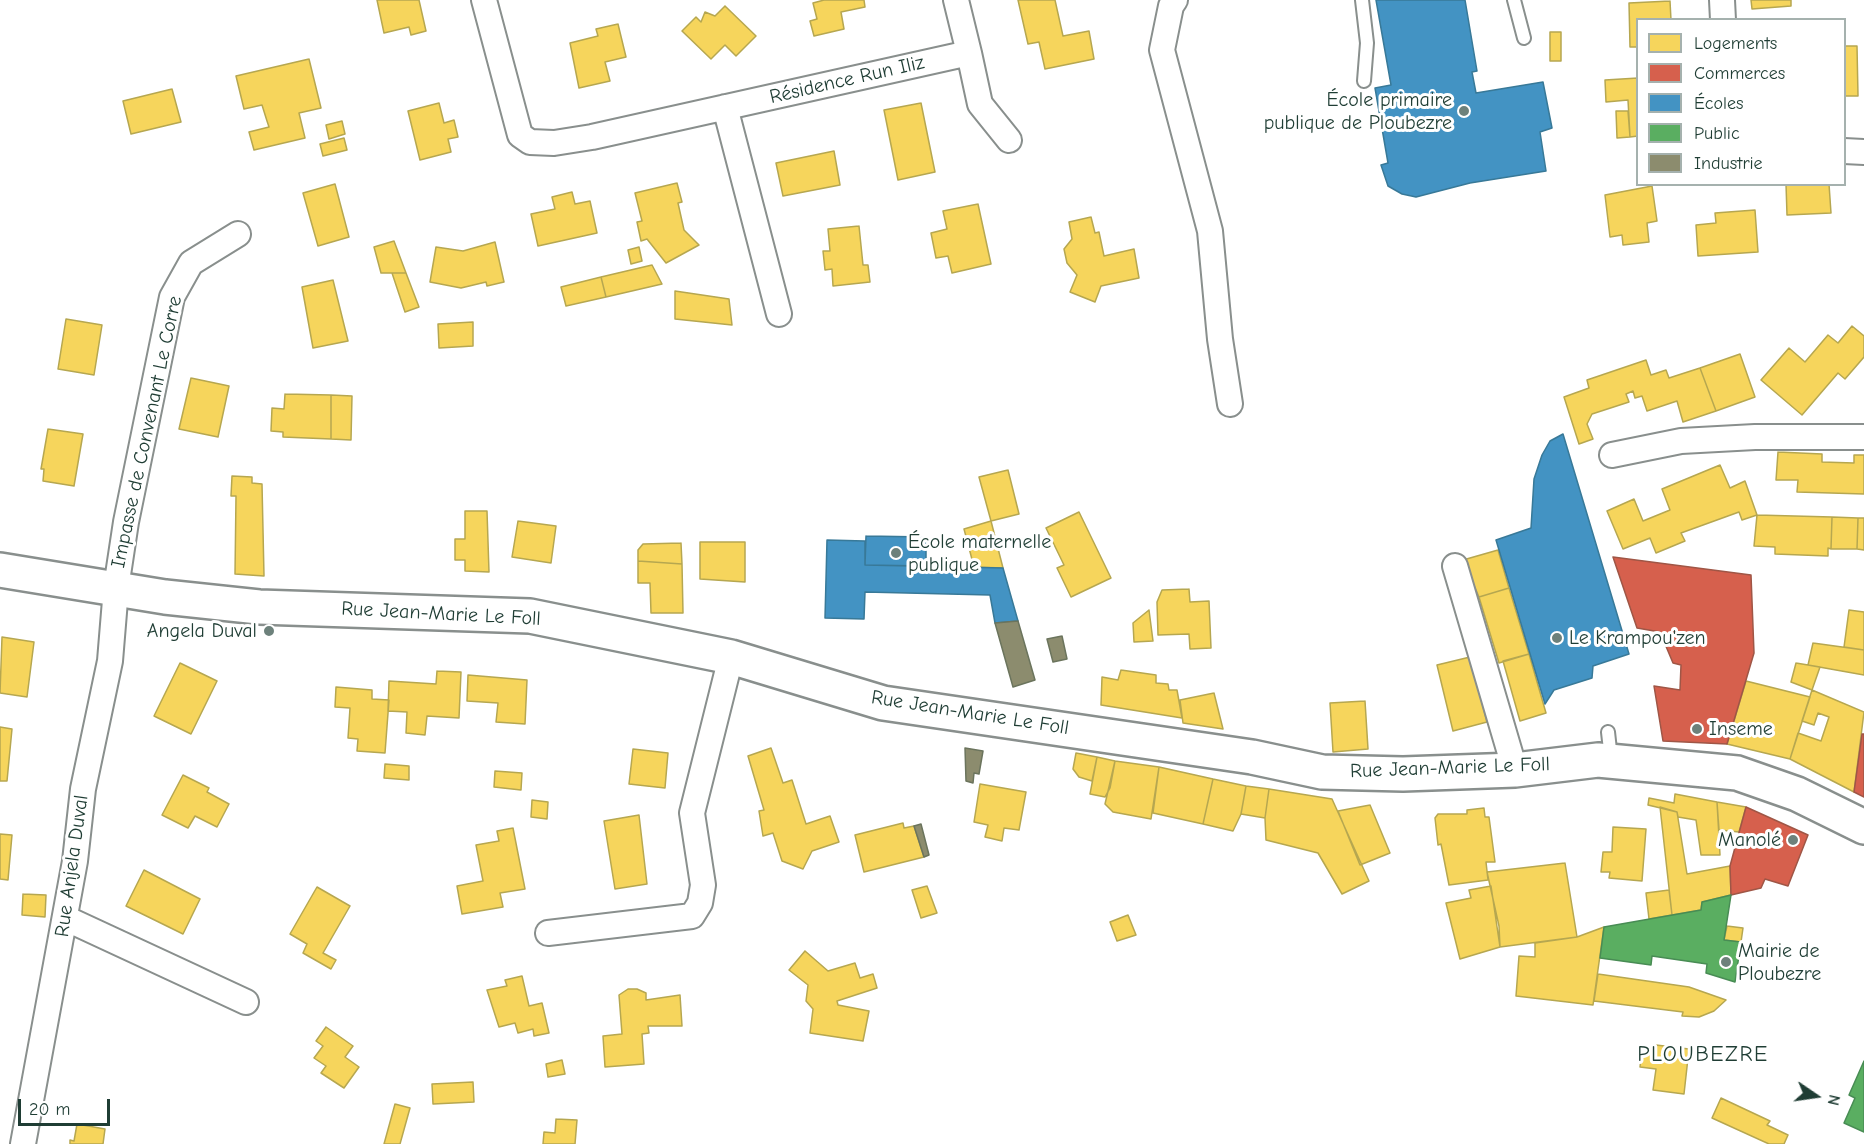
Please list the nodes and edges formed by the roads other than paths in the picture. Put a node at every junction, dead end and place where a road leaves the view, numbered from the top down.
1 (484, 0) edge
2 (956, 0) edge
3 (1175, 0) edge
4 (1362, 0) edge
5 (1514, 0) edge
6 (1722, 0) edge
7 (1723, 18) edge
8 (1524, 38) dead end
9 (969, 53) junction
10 (1364, 81) dead end
11 (725, 108) junction
12 (1009, 140) dead end
13 (1846, 150) edge
14 (1864, 152) edge
15 (238, 234) dead end
16 (779, 314) dead end
17 (1230, 404) dead end
18 (1864, 437) edge
19 (1611, 455) dead end
20 (0, 570) edge
21 (1455, 577) dead end
22 (116, 588) junction
23 (731, 657) junction
24 (1515, 770) junction
25 (1864, 827) edge
26 (65, 918) junction
27 (548, 933) dead end
28 (246, 1002) dead end
29 (23, 1144) edge

1 - 11 street, Résidence Run Iliz
2 - 9 street
3 - 17 street
4 - 10 lane
5 - 8 lane
6 - 7 street
9 - 11 street, Résidence Run Iliz
9 - 12 street
11 - 16 street
13 - 14 street
15 - 22 street, Impasse de Convenant Le Corre
18 - 19 street
20 - 22 main road, Rue Jean-Marie Le Foll
21 - 24 street
22 - 23 main road, Rue Jean-Marie Le Foll
22 - 26 street, Rue Anjela Duval
23 - 24 main road, Rue Jean-Marie Le Foll
23 - 27 street
24 - 25 main road, Rue Jean-Marie Le Foll
26 - 28 street
26 - 29 street, Rue Anjela Duval

